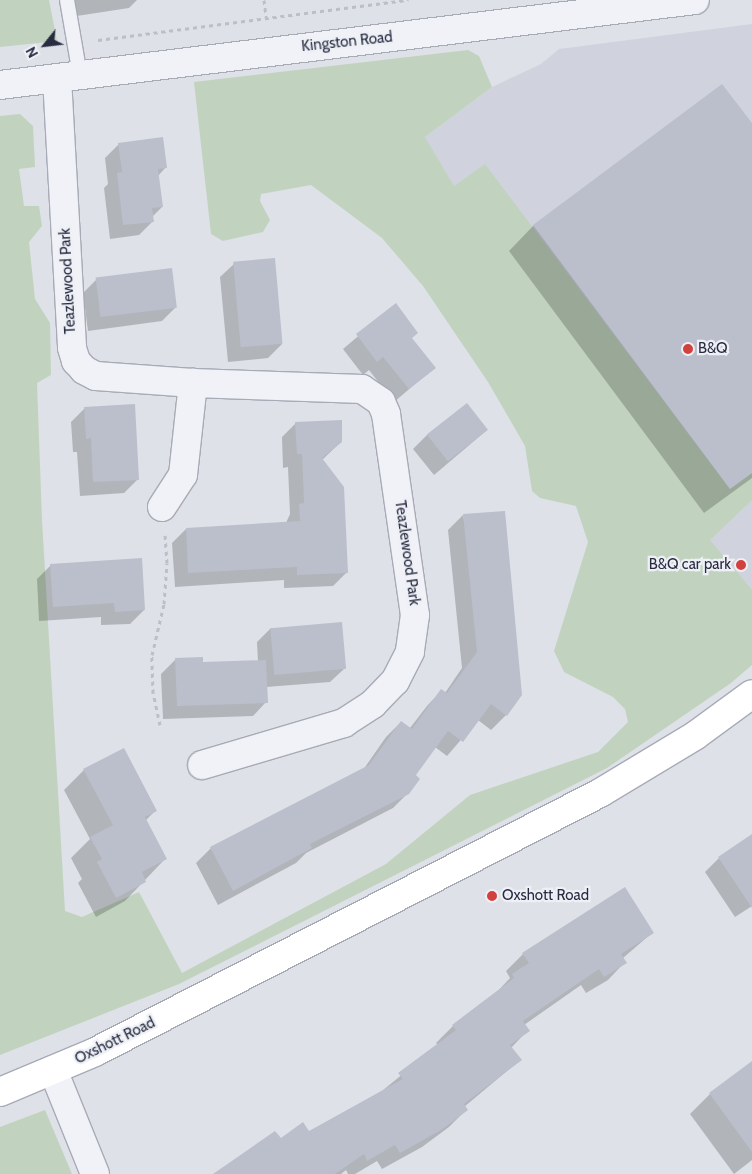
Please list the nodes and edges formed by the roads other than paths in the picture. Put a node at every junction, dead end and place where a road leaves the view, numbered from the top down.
1 (67, 0) edge
2 (695, 0) edge
3 (69, 76) junction
4 (0, 85) edge
5 (193, 383) junction
6 (162, 507) road end
7 (752, 694) edge
8 (202, 765) dead end
9 (53, 1070) junction
10 (1, 1092) edge
11 (95, 1174) edge

1 - 3 lane
2 - 3 street, Kingston Road
3 - 4 street, Kingston Road
3 - 5 street, Teazlewood Park
5 - 6 street
5 - 8 street, Teazlewood Park
7 - 9 main road, Oxshott Road
9 - 10 main road, Oxshott Road
9 - 11 street

